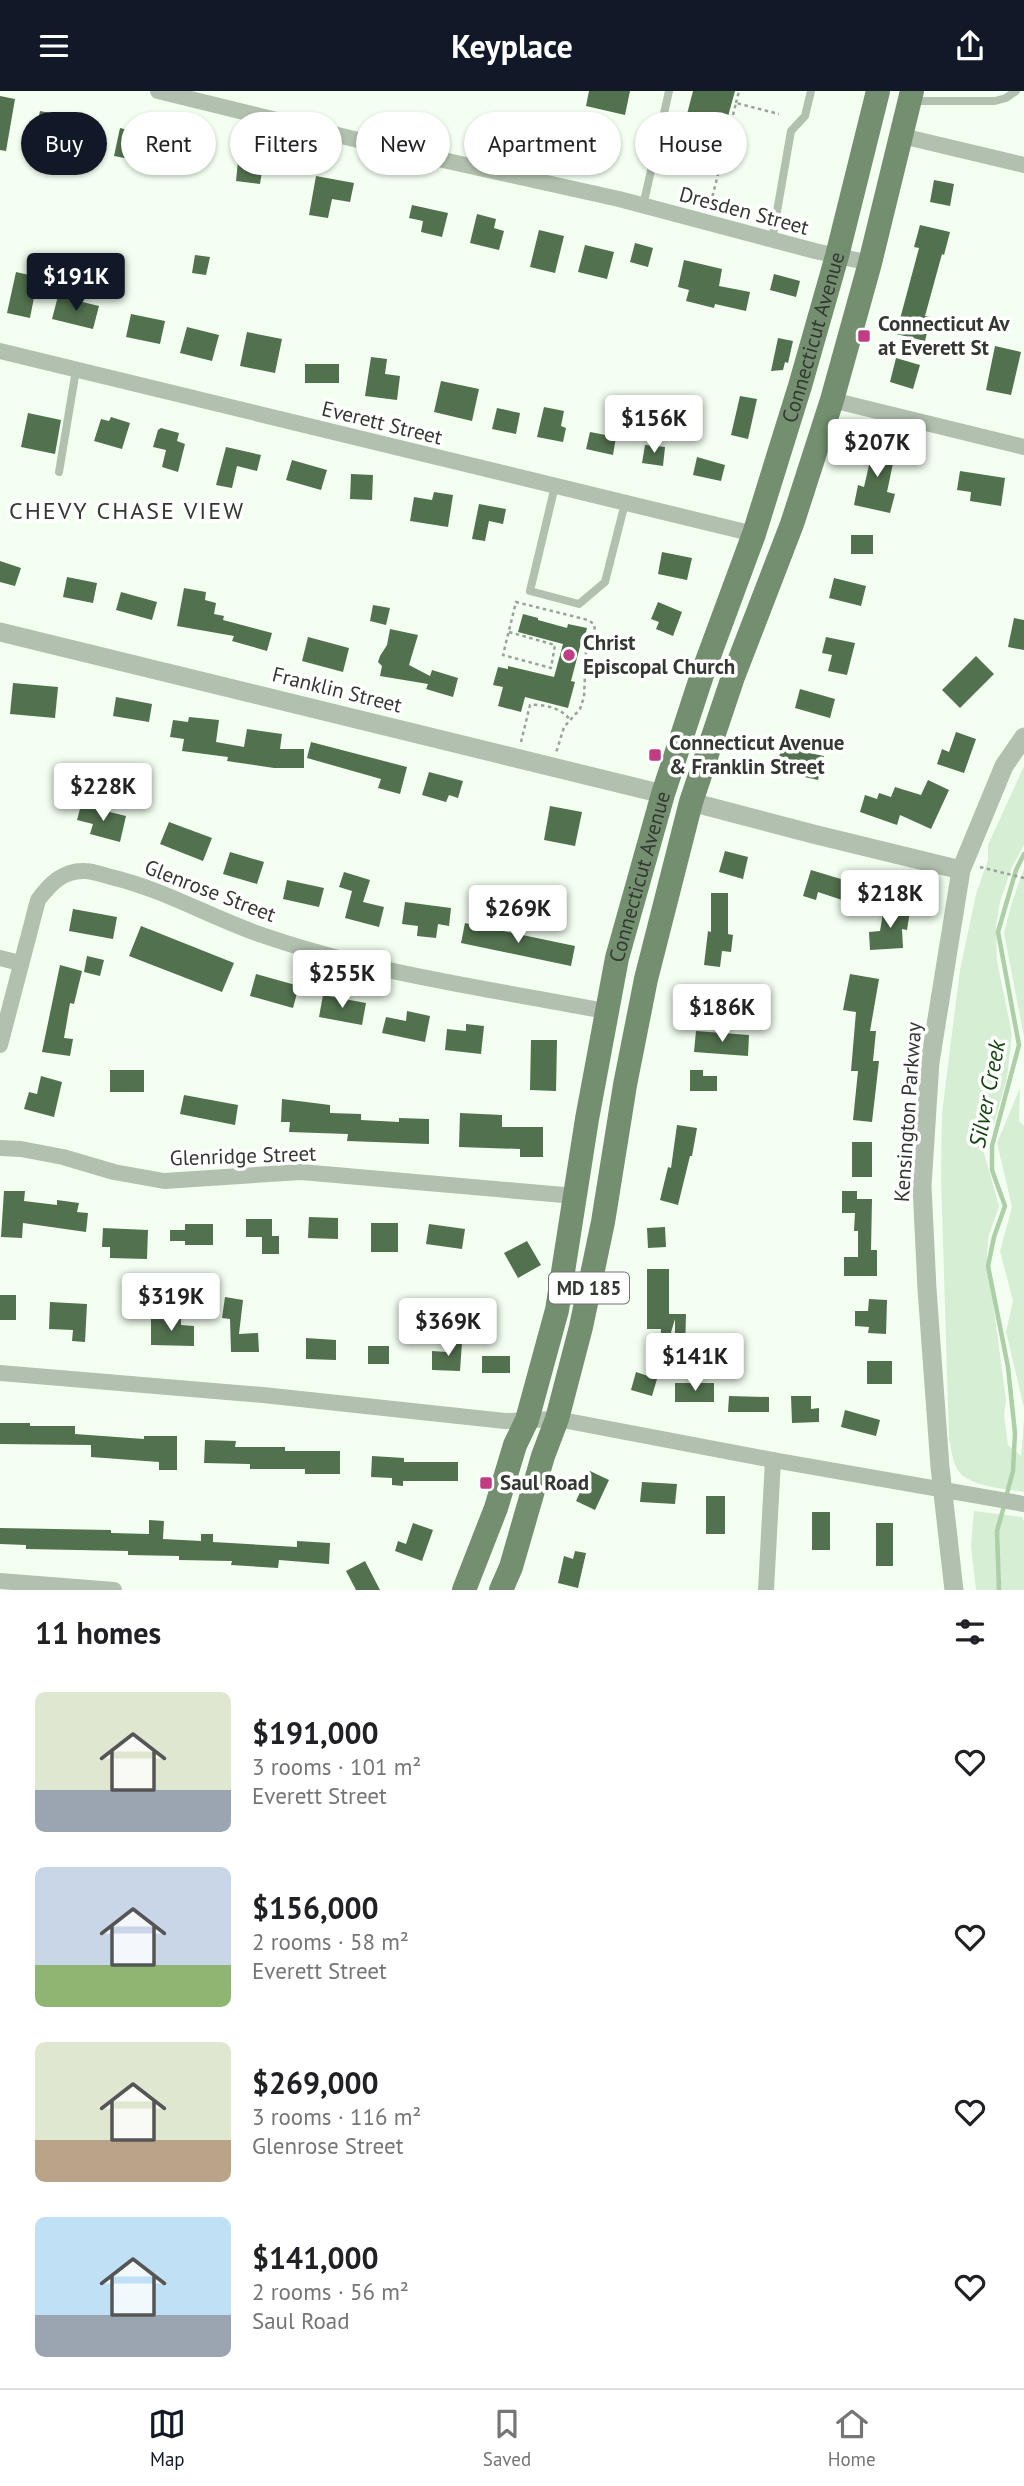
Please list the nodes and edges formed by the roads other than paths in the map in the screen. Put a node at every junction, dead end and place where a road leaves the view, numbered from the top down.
1 (158, 91) edge
2 (669, 91) edge
3 (811, 91) edge
4 (878, 91) edge
5 (1016, 91) edge
6 (911, 96) edge
7 (902, 136) junction
8 (1024, 165) edge
9 (642, 206) junction
10 (772, 240) junction
11 (836, 256) junction
12 (870, 263) junction
13 (0, 351) edge
14 (76, 370) junction
15 (832, 400) junction
16 (1024, 447) edge
17 (58, 472) dead end
18 (555, 486) junction
19 (625, 503) junction
20 (754, 534) junction
21 (0, 632) edge
22 (689, 715) junction
23 (1024, 737) edge
24 (663, 794) junction
25 (691, 801) junction
26 (969, 868) junction
27 (664, 905) junction
28 (0, 958) edge
29 (20, 963) junction
30 (606, 1011) junction
31 (0, 1045) edge
32 (0, 1148) edge
33 (575, 1196) junction
34 (0, 1373) edge
35 (557, 1419) junction
36 (527, 1420) junction
37 (773, 1460) junction
38 (942, 1488) junction
39 (1021, 1503) edge
40 (0, 1581) edge
41 (114, 1590) edge
42 (464, 1590) edge
43 (501, 1590) edge
44 (765, 1590) edge
45 (954, 1590) edge

1 - 9 street, Dresden Street
2 - 9 lane
3 - 10 lane
4 - 11 main road, Connecticut Avenue / MD 185
5 - 6 lane
6 - 7 main road, Connecticut Avenue / MD 185
7 - 8 street
7 - 12 main road, Connecticut Avenue / MD 185
9 - 10 street, Dresden Street
10 - 11 street, Dresden Street
11 - 12 street, Dresden Street
11 - 20 main road, Connecticut Avenue / MD 185
12 - 15 main road, Connecticut Avenue / MD 185
13 - 14 street, Everett Street
14 - 17 lane
14 - 18 street, Everett Street
15 - 16 street
15 - 25 main road, Connecticut Avenue / MD 185
18 - 19 street, Everett Street
18 - 19 lane
19 - 20 street, Everett Street
20 - 22 main road, Connecticut Avenue / MD 185
21 - 24 street, Franklin Street
22 - 24 main road, Connecticut Avenue / MD 185
22 - 25 main road
23 - 26 street, Kensington Parkway
24 - 27 main road
24 - 30 main road, Connecticut Avenue / MD 185
25 - 26 street
25 - 27 main road, Connecticut Avenue / MD 185
26 - 38 street, Kensington Parkway
27 - 35 main road, Connecticut Avenue / MD 185
28 - 29 street
29 - 30 street, Glenrose Street
29 - 31 street, Glenrose Street
30 - 33 main road, Connecticut Avenue / MD 185
32 - 33 street, Glenridge Street
33 - 36 main road, Connecticut Avenue / MD 185
34 - 36 street
35 - 36 street
35 - 37 street
35 - 43 main road, Connecticut Avenue / MD 185
36 - 42 main road, Connecticut Avenue / MD 185
37 - 38 street
37 - 44 street
38 - 39 street
38 - 45 street, Kensington Parkway
40 - 41 street

